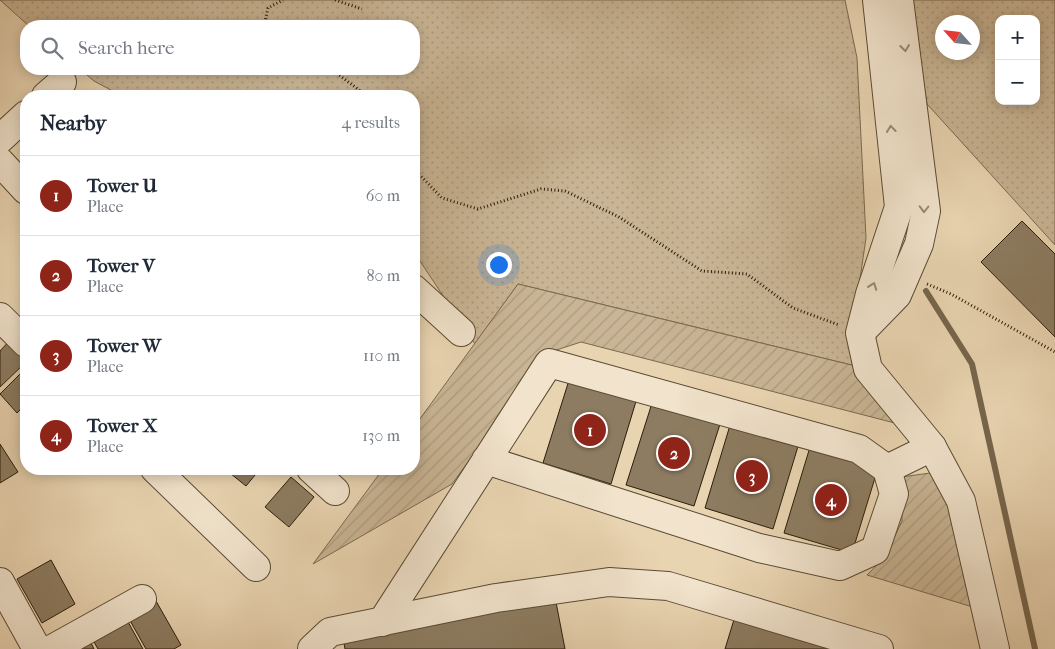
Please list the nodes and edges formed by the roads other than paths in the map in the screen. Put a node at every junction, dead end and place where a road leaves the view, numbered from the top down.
1 (877, 0) edge
2 (899, 0) edge
3 (20, 121) edge
4 (0, 139) edge
5 (0, 162) edge
6 (20, 184) edge
7 (420, 294) edge
8 (0, 317) edge
9 (461, 332) dead end
10 (860, 333) junction
11 (20, 337) edge
12 (932, 447) junction
13 (486, 460) junction
14 (887, 468) junction
15 (161, 475) edge
16 (318, 475) edge
17 (335, 491) dead end
18 (256, 568) dead end
19 (0, 582) edge
20 (142, 599) dead end
21 (382, 622) junction
22 (37, 649) edge
23 (52, 649) edge
24 (312, 649) edge
25 (879, 649) edge
26 (994, 649) edge

10 -> 1 street
2 -> 10 street
3 - 4 street
5 - 6 street
7 - 9 street
8 - 11 street
10 - 12 street
12 - 14 street
12 - 26 street
13 - 14 street
13 - 14 street
13 - 21 street
15 - 18 street
16 - 17 street
19 - 22 street
20 - 23 street
21 - 24 street
21 - 25 street

